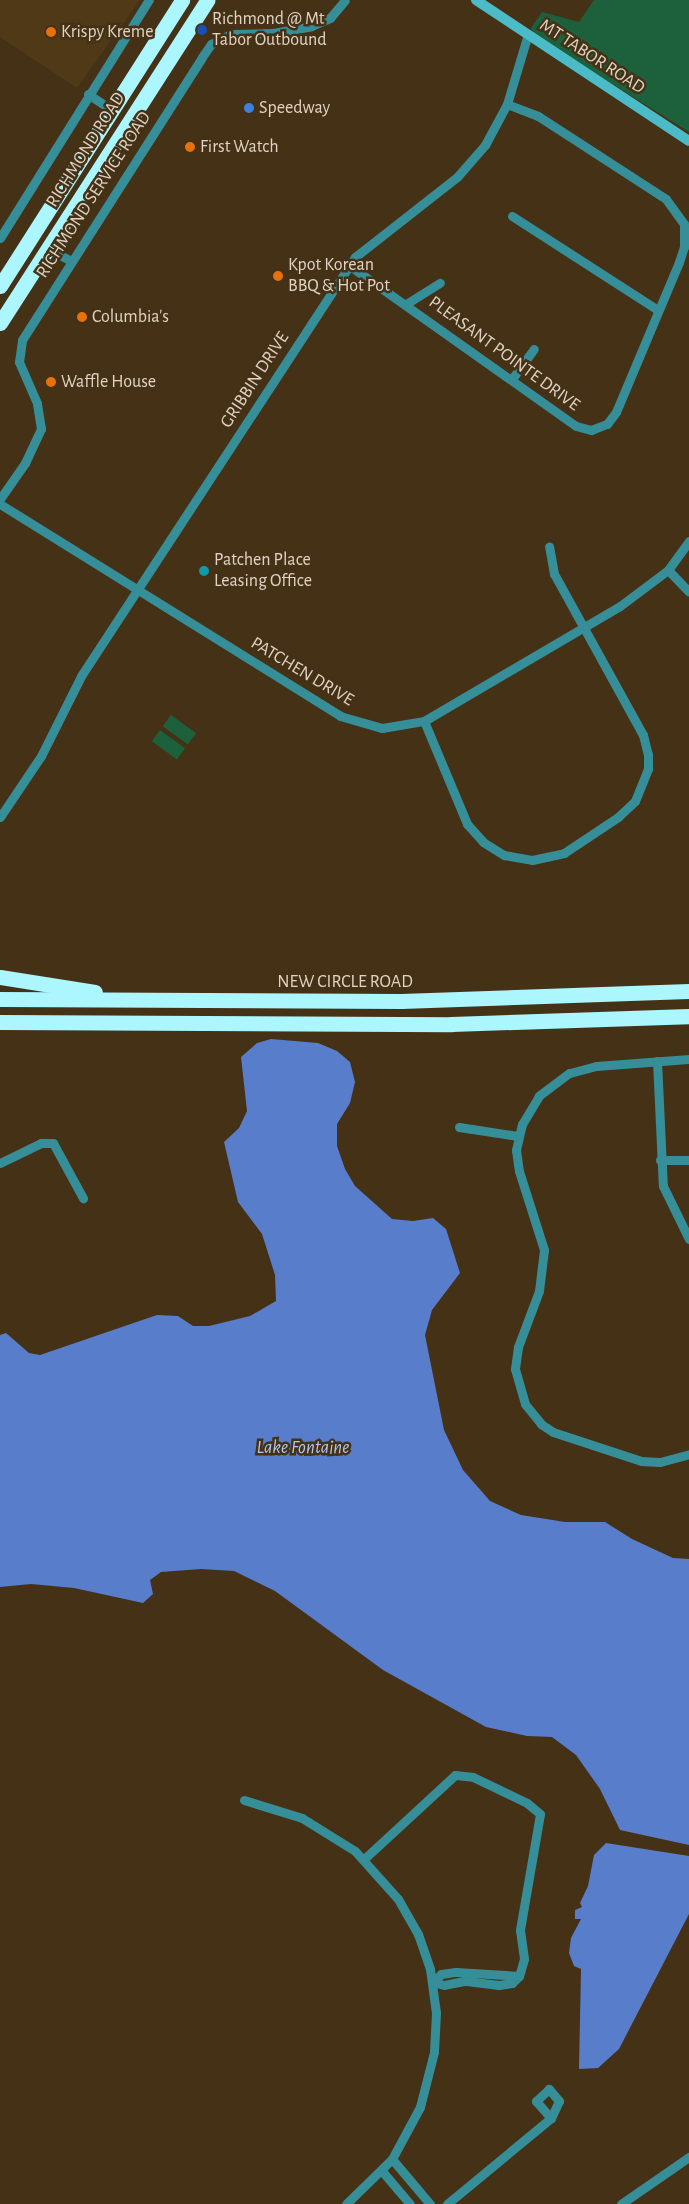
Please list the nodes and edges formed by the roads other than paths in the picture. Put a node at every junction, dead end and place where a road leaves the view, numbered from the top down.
1 (149, 0) edge
2 (182, 0) edge
3 (207, 0) edge
4 (344, 0) edge
5 (476, 0) edge
6 (528, 34) junction
7 (88, 94) junction
8 (507, 104) junction
9 (110, 109) junction
10 (689, 141) edge
11 (512, 216) dead end
12 (0, 238) edge
13 (46, 248) junction
14 (71, 261) junction
15 (350, 266) junction
16 (440, 283) dead end
17 (0, 286) edge
18 (406, 304) junction
19 (658, 310) junction
20 (0, 323) edge
21 (534, 349) dead end
22 (512, 379) junction
23 (0, 499) edge
24 (0, 504) edge
25 (689, 541) edge
26 (549, 546) dead end
27 (668, 570) junction
28 (137, 589) junction
29 (689, 592) edge
30 (583, 627) junction
31 (424, 721) junction
32 (0, 817) edge
33 (0, 977) edge
34 (689, 992) edge
35 (0, 999) edge
36 (186, 1000) junction
37 (689, 1016) edge
38 (0, 1022) edge
39 (172, 1023) junction
40 (0, 1031) edge
41 (689, 1059) edge
42 (658, 1061) junction
43 (459, 1127) dead end
44 (518, 1136) junction
45 (660, 1160) junction
46 (689, 1160) edge
47 (0, 1163) edge
48 (83, 1198) dead end
49 (689, 1239) edge
50 (689, 1454) edge
51 (244, 1800) dead end
52 (364, 1859) junction
53 (433, 1982) junction
54 (550, 2118) dead end
55 (689, 2158) edge
56 (392, 2159) junction
57 (382, 2171) junction
58 (346, 2204) edge
59 (410, 2204) edge
60 (430, 2204) edge
61 (447, 2204) edge
62 (622, 2204) edge

1 - 7 street
2 - 9 highway, RICHMOND ROAD
3 - 13 highway, RICHMOND ROAD
4 - 14 street, RICHMOND SERVICE ROAD
5 - 6 street, MT TABOR ROAD
6 - 8 street, GRIBBIN DRIVE
6 - 10 street, MT TABOR ROAD
7 - 9 street
7 - 12 street
8 - 15 street, GRIBBIN DRIVE
8 - 19 street, PLEASANT POINTE DRIVE
9 - 17 highway, RICHMOND ROAD
11 - 19 street
13 - 14 street
13 - 20 highway, RICHMOND ROAD
14 - 23 street, RICHMOND SERVICE ROAD
15 - 18 street, PLEASANT POINTE DRIVE
15 - 28 street, GRIBBIN DRIVE
16 - 18 street
18 - 22 street, PLEASANT POINTE DRIVE
19 - 22 street, PLEASANT POINTE DRIVE
21 - 22 street
24 - 28 street, PATCHEN DRIVE
25 - 27 street, PATCHEN DRIVE
26 - 30 street
27 - 29 street
27 - 30 street, PATCHEN DRIVE
28 - 31 street, PATCHEN DRIVE
28 - 32 street, GRIBBIN DRIVE
30 - 31 street, PATCHEN DRIVE
30 - 31 street
33 - 36 highway
34 - 36 highway, NEW CIRCLE ROAD
35 - 36 highway, NEW CIRCLE ROAD
37 - 39 highway
38 - 39 highway
39 - 40 highway
41 - 42 street
42 - 44 street
42 - 45 street
43 - 44 street
44 - 50 street
45 - 46 street
45 - 49 street
47 - 48 street
51 - 52 street
52 - 53 street
52 - 53 street
53 - 56 street
54 - 61 street
55 - 62 street
56 - 57 street
56 - 60 street
57 - 58 street
57 - 59 street

